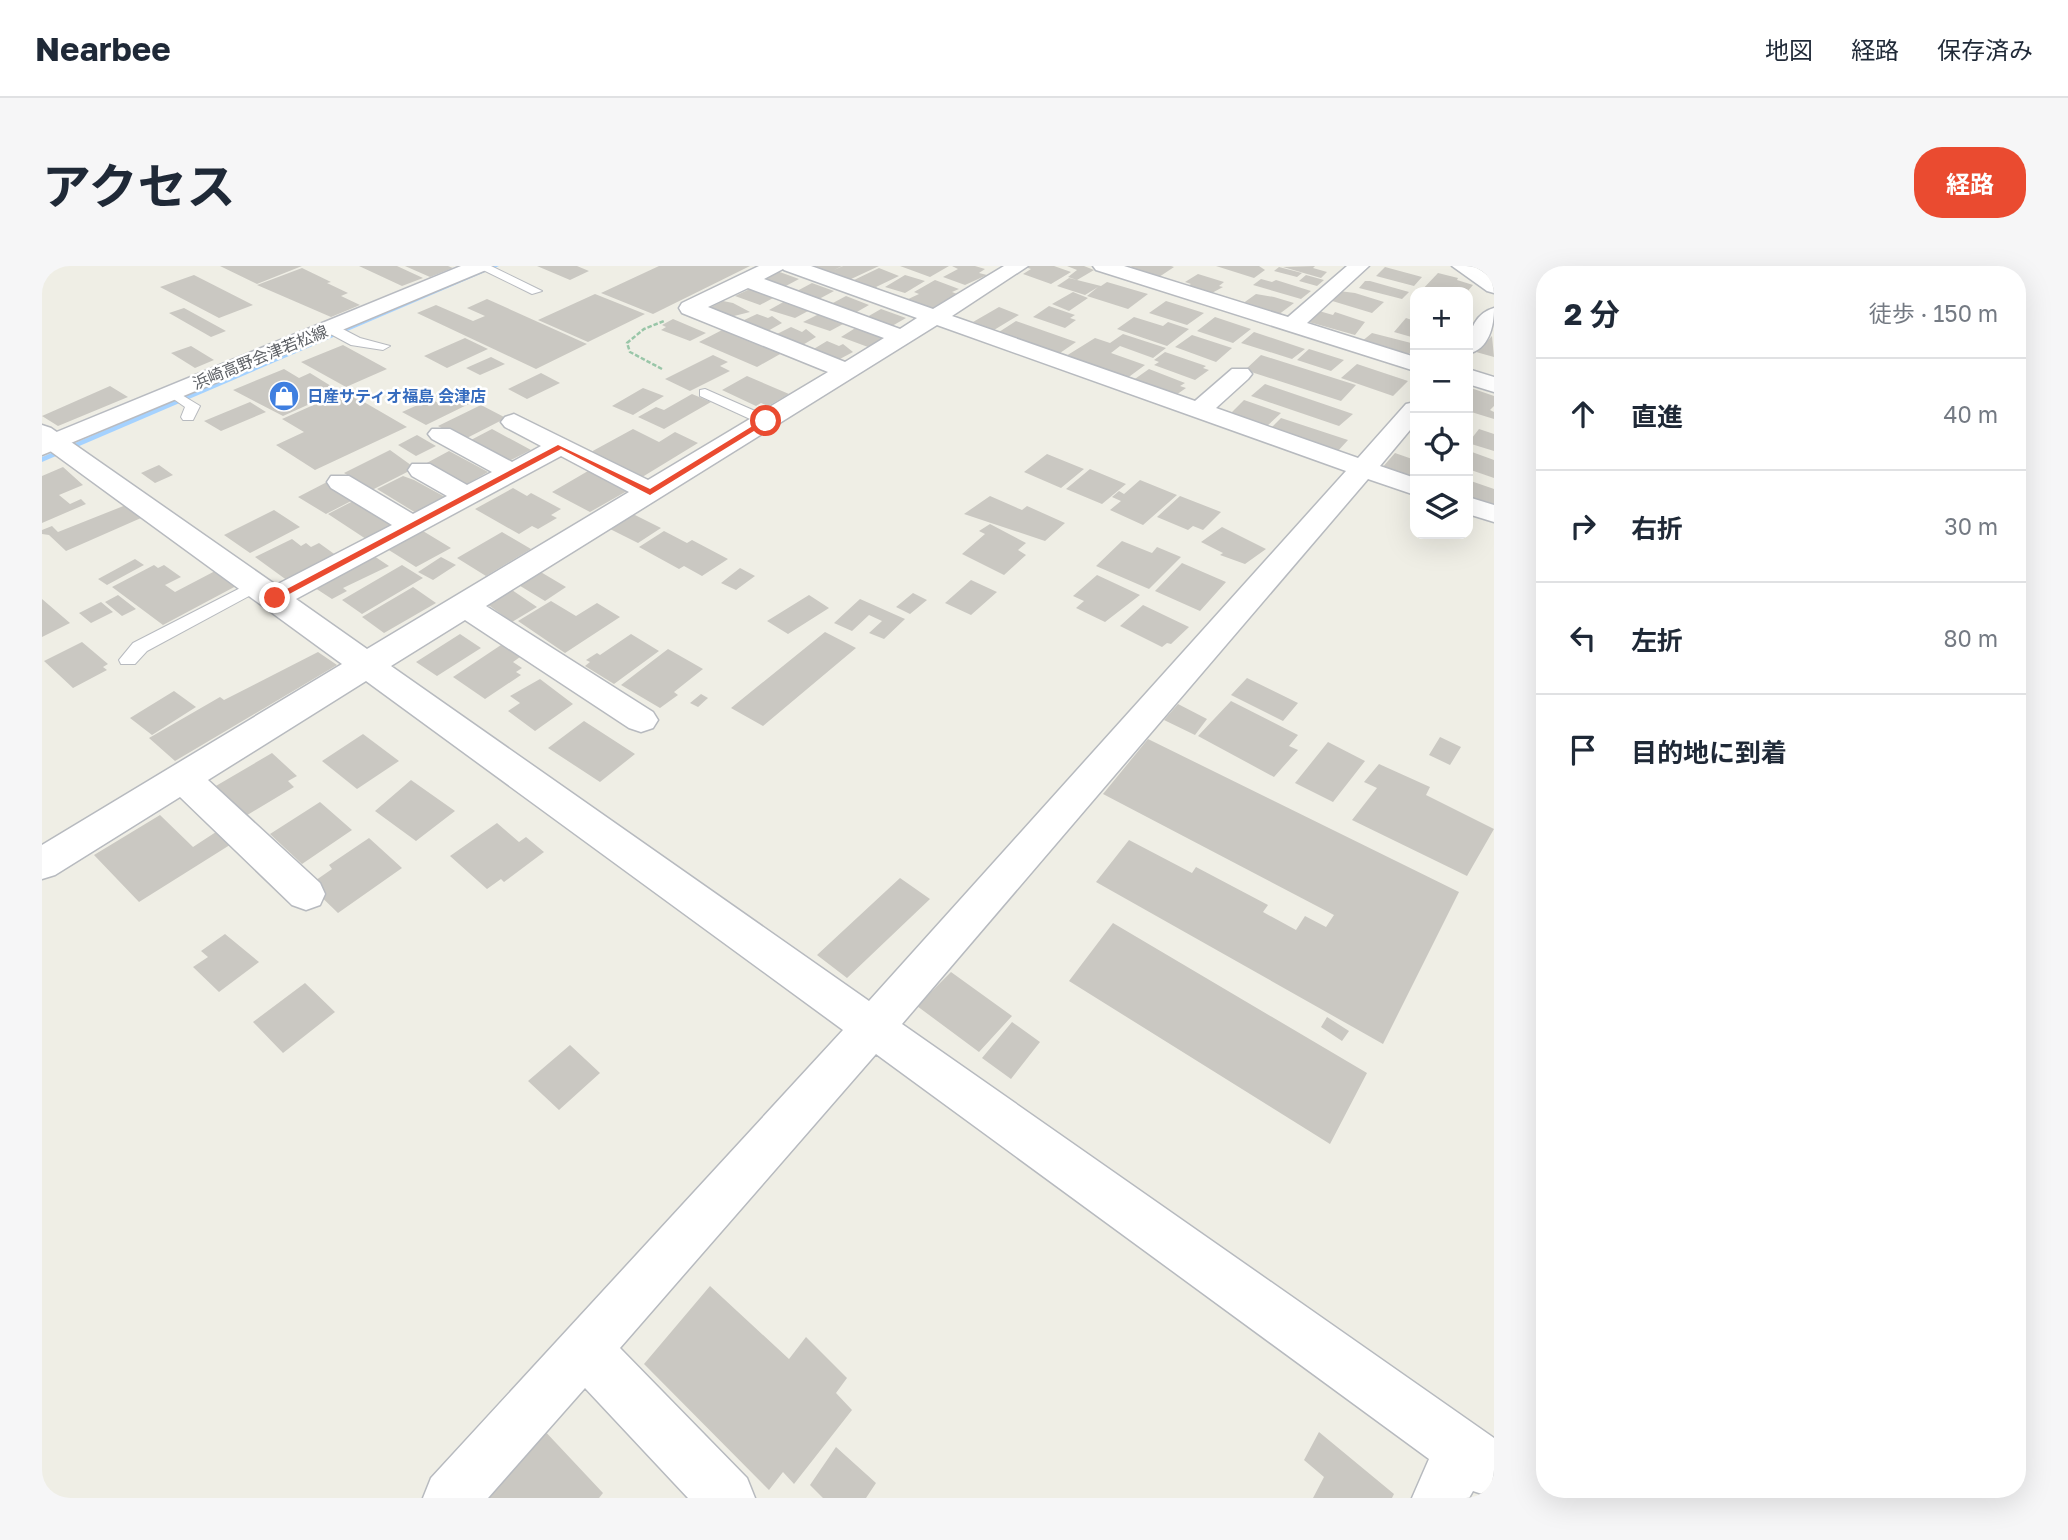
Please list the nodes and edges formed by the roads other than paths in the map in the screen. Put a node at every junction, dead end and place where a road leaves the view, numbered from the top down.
1 (775, 266) edge
2 (791, 266) edge
3 (1018, 266) edge
4 (1103, 266) edge
5 (1359, 266) edge
6 (1462, 266) edge
7 (486, 269) edge
8 (1189, 273) dead end
9 (747, 280) junction
10 (1170, 287) junction
11 (1494, 287) edge
12 (536, 291) dead end
13 (1494, 315) edge
14 (935, 317) junction
15 (1292, 325) junction
16 (330, 328) junction
17 (902, 337) junction
18 (1473, 341) edge
19 (383, 346) dead end
20 (1410, 362) edge
21 (847, 371) junction
22 (1240, 374) dead end
23 (1473, 378) edge
24 (1494, 385) edge
25 (172, 393) junction
26 (705, 393) dead end
27 (1199, 410) junction
28 (190, 412) dead end
29 (1412, 413) edge
30 (766, 421) junction
31 (514, 422) dead end
32 (441, 434) dead end
33 (55, 445) edge
34 (561, 446) junction
35 (1364, 469) junction
36 (421, 470) dead end
37 (512, 472) junction
38 (340, 482) dead end
39 (1410, 485) edge
40 (650, 492) junction
41 (467, 496) junction
42 (1473, 507) edge
43 (1494, 514) edge
44 (412, 525) junction
45 (265, 592) junction
46 (466, 606) junction
47 (128, 660) dead end
48 (369, 666) junction
49 (641, 720) dead end
50 (183, 778) junction
51 (42, 864) edge
52 (306, 894) dead end
53 (874, 1026) junction
54 (586, 1350) junction
55 (1479, 1461) edge
56 (451, 1498) edge
57 (727, 1498) edge
58 (1440, 1498) edge

1 - 9 street
2 - 14 street
3 - 14 street
4 - 10 street
5 - 15 street
6 - 11 street
7 - 12 lane
7 - 16 street, 浜崎高野会津若松線
8 - 10 street
9 - 17 street
9 - 21 street
10 - 15 street
13 - 18 street
14 - 17 street
14 - 27 street
15 - 20 street
16 - 19 lane
16 - 25 street, 浜崎高野会津若松線
17 - 21 street
21 - 30 street
22 - 27 street
23 - 24 street
25 - 28 lane
25 - 33 street, 浜崎高野会津若松線
26 - 30 lane
27 - 35 street
29 - 35 street
30 - 40 street
31 - 34 street
32 - 37 street
33 - 45 street
34 - 37 street
34 - 40 street
35 - 39 street
35 - 53 street
36 - 41 street
37 - 41 street
38 - 44 street
40 - 46 street
41 - 44 street
42 - 43 street
44 - 45 street
45 - 47 lane
45 - 48 street
46 - 48 street
46 - 49 street
48 - 50 street
48 - 53 street
50 - 51 street
50 - 52 street
53 - 54 street
53 - 55 street
54 - 56 street
54 - 57 street
55 - 58 street

